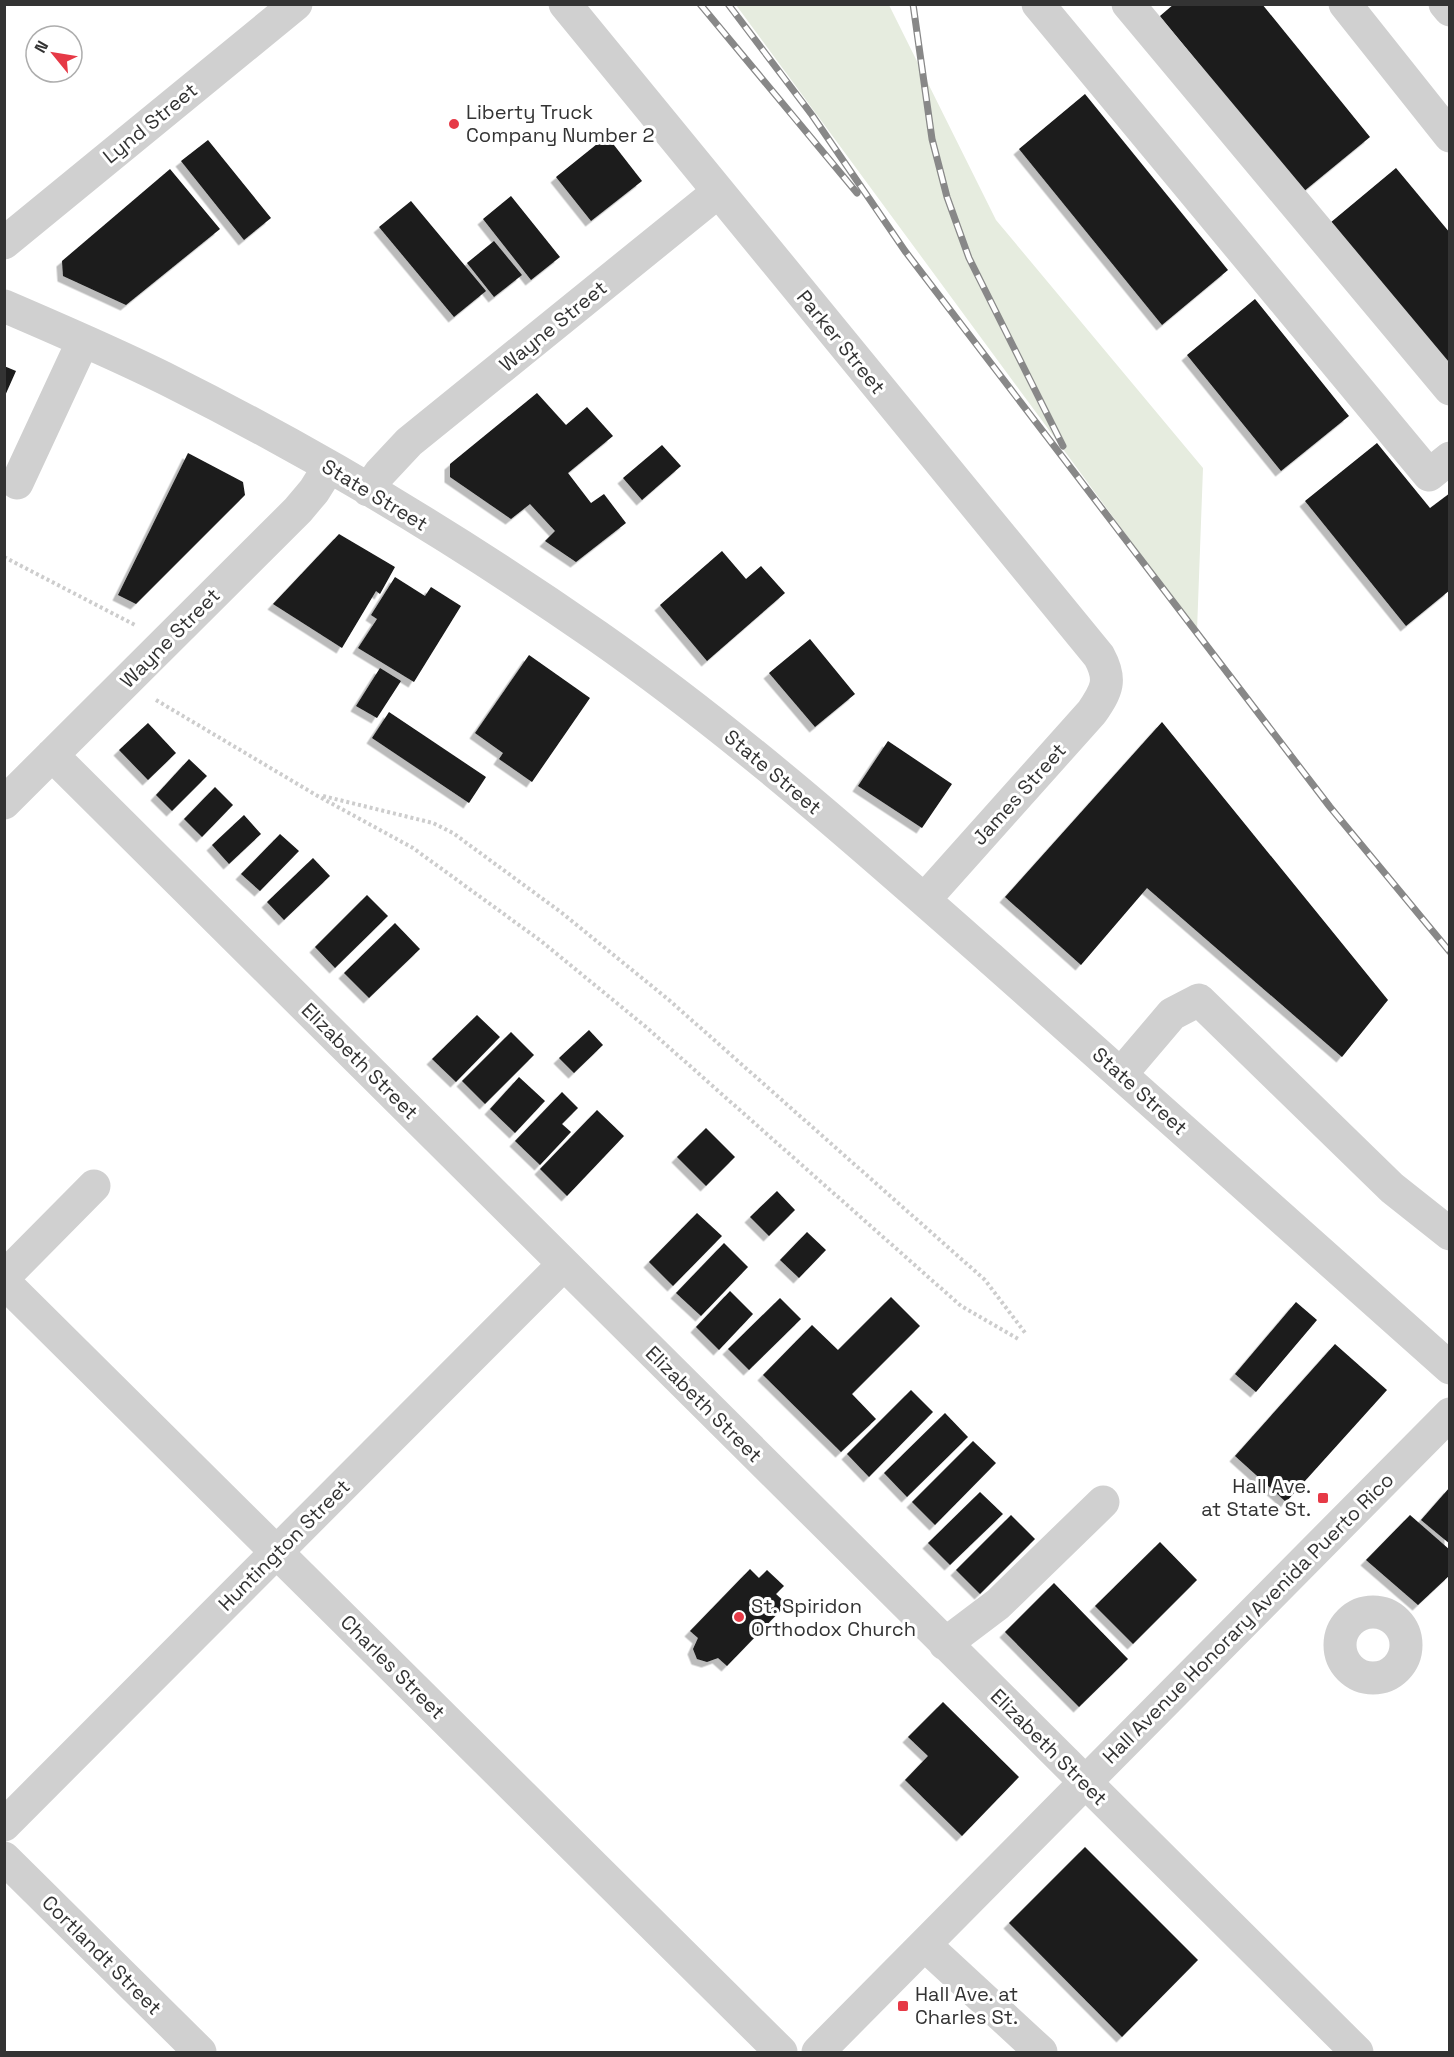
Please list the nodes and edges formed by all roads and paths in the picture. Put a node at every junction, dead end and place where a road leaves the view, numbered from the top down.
1 (296, 4) edge
2 (565, 4) edge
3 (1038, 4) edge
4 (1128, 4) edge
5 (1345, 4) edge
6 (1445, 4) edge
7 (1449, 10) edge
8 (1449, 136) edge
9 (718, 192) junction
10 (4, 243) edge
11 (4, 306) edge
12 (83, 340) junction
13 (1449, 389) edge
14 (1449, 458) edge
15 (329, 467) junction
16 (17, 483) dead end
17 (368, 490) junction
18 (4, 557) edge
19 (161, 646) junction
20 (129, 679) junction
21 (1106, 684) joint
22 (52, 755) junction
23 (316, 795) junction
24 (4, 803) edge
25 (924, 900) junction
26 (1121, 1074) junction
27 (94, 1186) dead end
28 (1449, 1234) edge
29 (564, 1264) junction
30 (4, 1277) edge
31 (4, 1282) edge
32 (1026, 1334) dead end
33 (1020, 1340) dead end
34 (1449, 1368) edge
35 (1449, 1414) edge
36 (1103, 1502) dead end
37 (277, 1552) junction
38 (945, 1644) junction
39 (1085, 1783) junction
40 (4, 1825) edge
41 (4, 1858) edge
42 (925, 1945) junction
43 (200, 2052) edge
44 (781, 2052) edge
45 (818, 2052) edge
46 (1041, 2052) edge
47 (1357, 2052) edge

1 - 10 street, Lynd Street
2 - 9 street, Parker Street
3 - 14 street
4 - 13 street
5 - 8 street
6 - 7 street
9 - 17 street, Wayne Street
9 - 21 street, Parker Street
11 - 12 street, State Street
12 - 15 street, State Street
12 - 16 street
15 - 17 street, State Street
15 - 19 street, Wayne Street
17 - 25 street, State Street
18 - 19 path
19 - 20 street, Wayne Street
20 - 22 street, Wayne Street
20 - 23 path
21 - 25 street, James Street
22 - 24 street, Wayne Street
22 - 29 street, Elizabeth Street
23 - 32 path
23 - 33 path
25 - 26 street, State Street
26 - 28 street
26 - 34 street, State Street
27 - 30 street
29 - 37 street, Huntington Street
29 - 38 street, Elizabeth Street
31 - 37 street, Charles Street
35 - 39 street, Hall Avenue Honorary Avenida Puerto Rico
36 - 38 street
37 - 40 street, Huntington Street
37 - 44 street, Charles Street
38 - 39 street, Elizabeth Street
39 - 42 street, Hall Avenue Honorary Avenida Puerto Rico
39 - 47 street, Elizabeth Street
41 - 43 street, Cortlandt Street
42 - 45 street, Hall Avenue Honorary Avenida Puerto Rico
42 - 46 street

